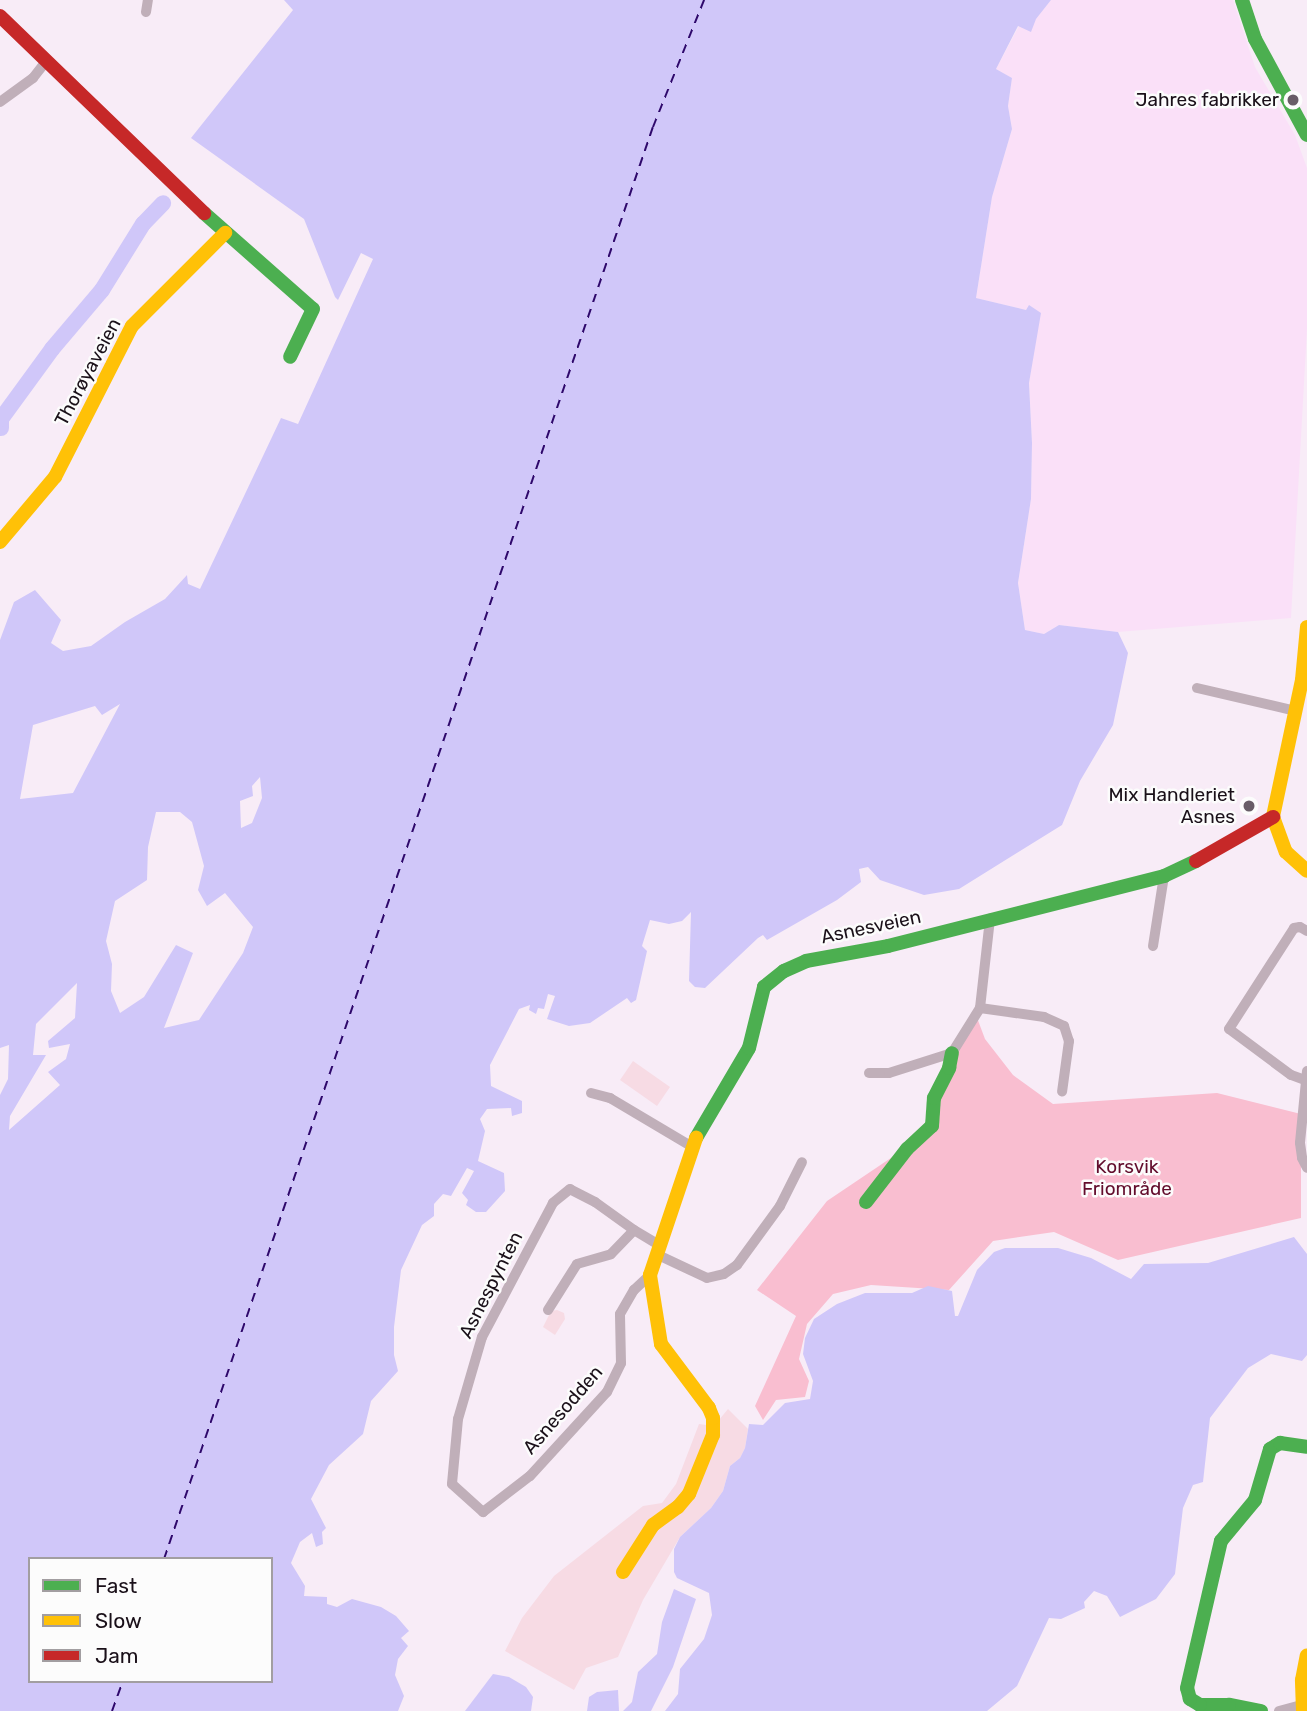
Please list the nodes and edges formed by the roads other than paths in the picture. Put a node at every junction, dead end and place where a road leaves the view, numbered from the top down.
1 (1242, 0) edge
2 (0, 16) edge
3 (47, 60) junction
4 (0, 102) edge
5 (1307, 135) edge
6 (225, 233) junction
7 (290, 357) dead end
8 (0, 542) edge
9 (1307, 627) edge
10 (1197, 688) dead end
11 (1296, 711) junction
12 (1273, 817) junction
13 (1307, 871) edge
14 (1164, 876) junction
15 (990, 919) junction
16 (1307, 931) edge
17 (1153, 946) dead end
18 (980, 1008) junction
19 (952, 1053) junction
20 (869, 1073) dead end
21 (1306, 1076) edge
22 (1062, 1092) dead end
23 (591, 1093) dead end
24 (691, 1146) junction
25 (802, 1162) dead end
26 (1307, 1168) edge
27 (866, 1202) dead end
28 (634, 1230) junction
29 (657, 1249) junction
30 (650, 1275) junction
31 (548, 1310) dead end
32 (1307, 1447) edge
33 (483, 1512) joint
34 (623, 1572) dead end
35 (1307, 1655) edge
36 (1302, 1708) edge
37 (1261, 1711) edge
38 (1279, 1711) edge

1 - 5 street
2 - 3 street
3 - 4 street
3 - 6 street
6 - 7 street
6 - 8 street, Thorøyaveien
9 - 11 street
10 - 11 street
11 - 12 street
12 - 13 street
12 - 14 street, Asnesveien
14 - 15 street, Asnesveien
14 - 17 street
15 - 18 street
15 - 24 street, Asnesveien
16 - 21 street
18 - 19 street
18 - 22 street
19 - 20 street
19 - 27 street
21 - 26 street
23 - 24 street
24 - 29 street, Asnesveien
25 - 29 street, Asnespynten
28 - 29 street, Asnespynten
28 - 31 street
28 - 33 street, Asnespynten
29 - 30 street, Asnesveien
30 - 33 street, Asnesodden
30 - 34 street, Asnesveien
32 - 37 street
35 - 36 street
36 - 38 street

